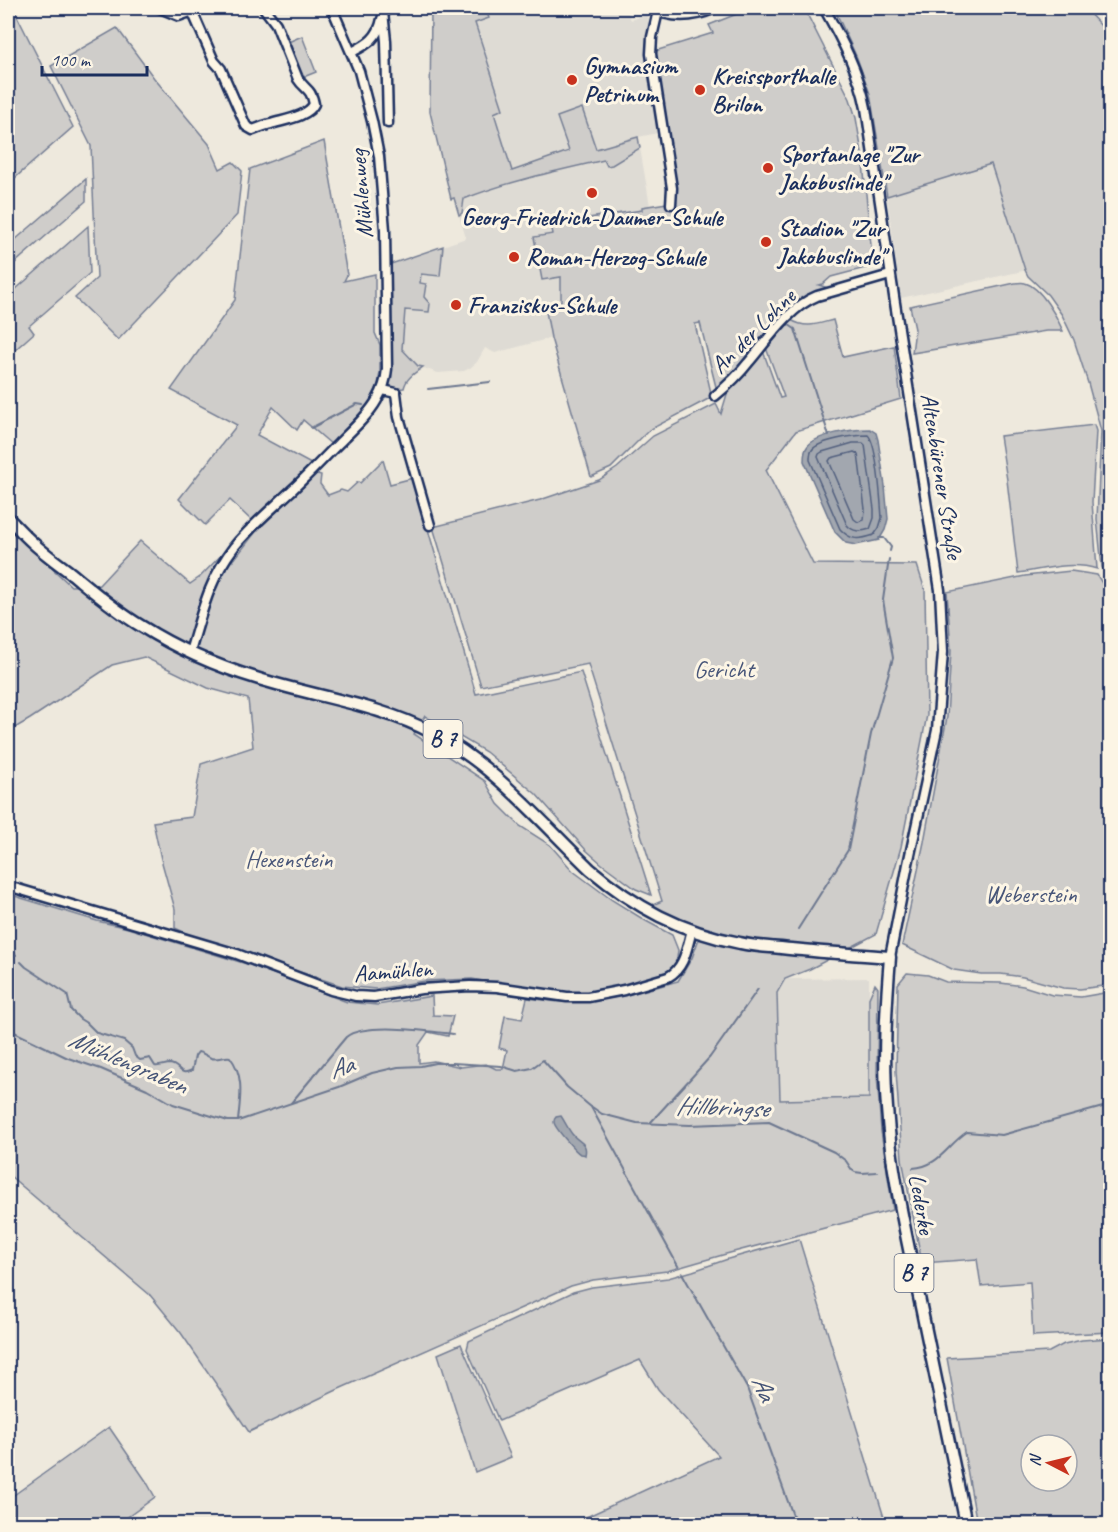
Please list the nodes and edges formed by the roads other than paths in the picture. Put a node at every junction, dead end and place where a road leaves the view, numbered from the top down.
1 (160, 8) edge
2 (201, 8) edge
3 (264, 8) edge
4 (332, 8) edge
5 (715, 8) edge
6 (824, 8) edge
7 (654, 9) edge
8 (383, 10) edge
9 (192, 11) junction
10 (352, 52) junction
11 (388, 123) dead end
12 (671, 204) dead end
13 (890, 275) junction
14 (382, 390) junction
15 (715, 396) dead end
16 (8, 518) edge
17 (430, 525) dead end
18 (190, 652) junction
19 (8, 886) edge
20 (692, 930) junction
21 (890, 957) junction
22 (966, 1524) edge

1 - 9 street
2 - 9 street
3 - 9 street
4 - 10 street
5 - 7 street
6 - 13 street, Altenbürener Straße
7 - 12 street
8 - 10 street, Mühlenweg
8 - 11 street, Mühlenweg
10 - 14 street, Mühlenweg
13 - 15 street, An der Lohne
13 - 21 street, Altenbürener Straße
14 - 17 street
14 - 18 street, Mühlenweg
16 - 18 main road, B 7
18 - 20 main road, B 7
19 - 20 street, Aamühlen
20 - 21 main road, B 7
21 - 22 main road, Lederke / B 7

